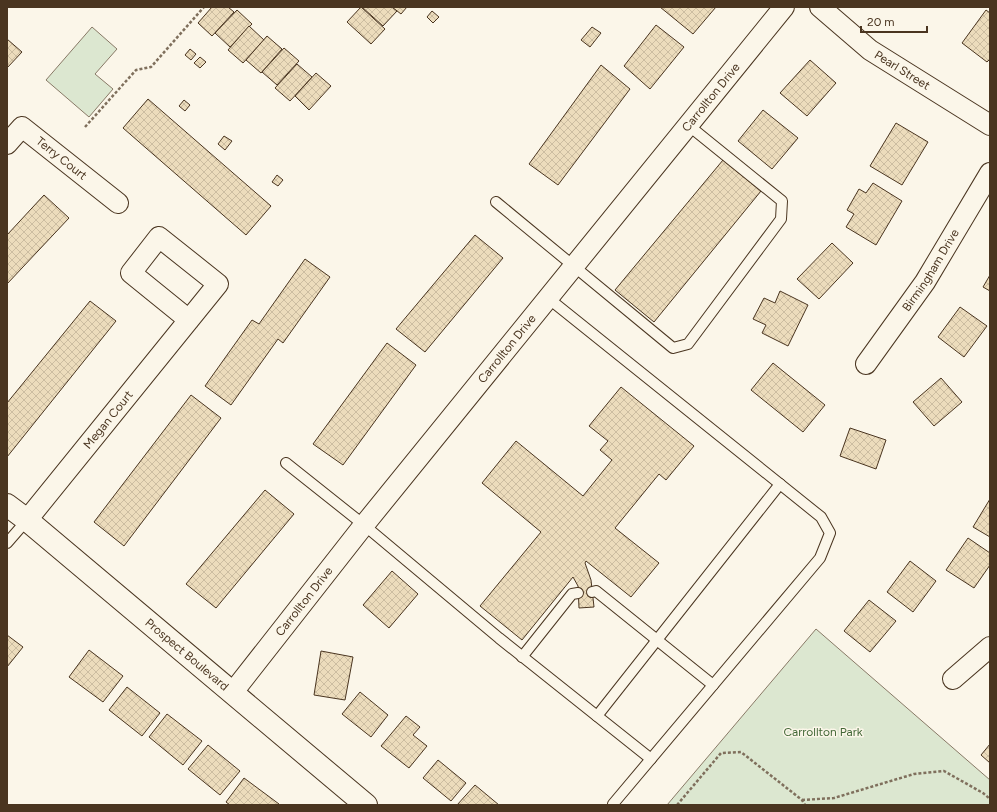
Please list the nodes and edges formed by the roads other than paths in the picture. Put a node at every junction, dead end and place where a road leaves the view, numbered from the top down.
1 (784, 7) edge
2 (820, 7) edge
3 (688, 125) junction
4 (990, 125) edge
5 (7, 144) edge
6 (990, 174) edge
7 (496, 202) dead end
8 (118, 203) dead end
9 (574, 265) junction
10 (548, 298) junction
11 (189, 320) dead end
12 (866, 364) dead end
13 (286, 463) dead end
14 (780, 484) junction
15 (7, 505) edge
16 (27, 520) junction
17 (364, 525) junction
18 (7, 543) edge
19 (592, 592) dead end
20 (578, 594) dead end
21 (656, 641) junction
22 (990, 647) edge
23 (522, 657) junction
24 (953, 679) dead end
25 (713, 685) junction
26 (233, 692) junction
27 (596, 716) junction
28 (651, 759) junction
29 (613, 804) edge
30 (366, 805) edge

1 - 3 street, Carrollton Drive
2 - 4 street, Pearl Street
3 - 9 street, Carrollton Drive
3 - 9 lane
5 - 8 street, Terry Court
6 - 12 street, Birmingham Drive
7 - 9 lane
9 - 10 street, Carrollton Drive
10 - 14 lane
10 - 17 street, Carrollton Drive
11 - 16 street, Megan Court
13 - 17 lane
14 - 21 lane
14 - 25 lane
15 - 16 street, Prospect Boulevard
16 - 18 lane
16 - 26 street, Prospect Boulevard
17 - 23 lane
17 - 26 street, Carrollton Drive
19 - 21 lane
20 - 23 lane
21 - 25 lane
21 - 27 lane
22 - 24 street
23 - 27 lane
25 - 28 lane
26 - 30 street, Prospect Boulevard
27 - 28 lane
28 - 29 lane

